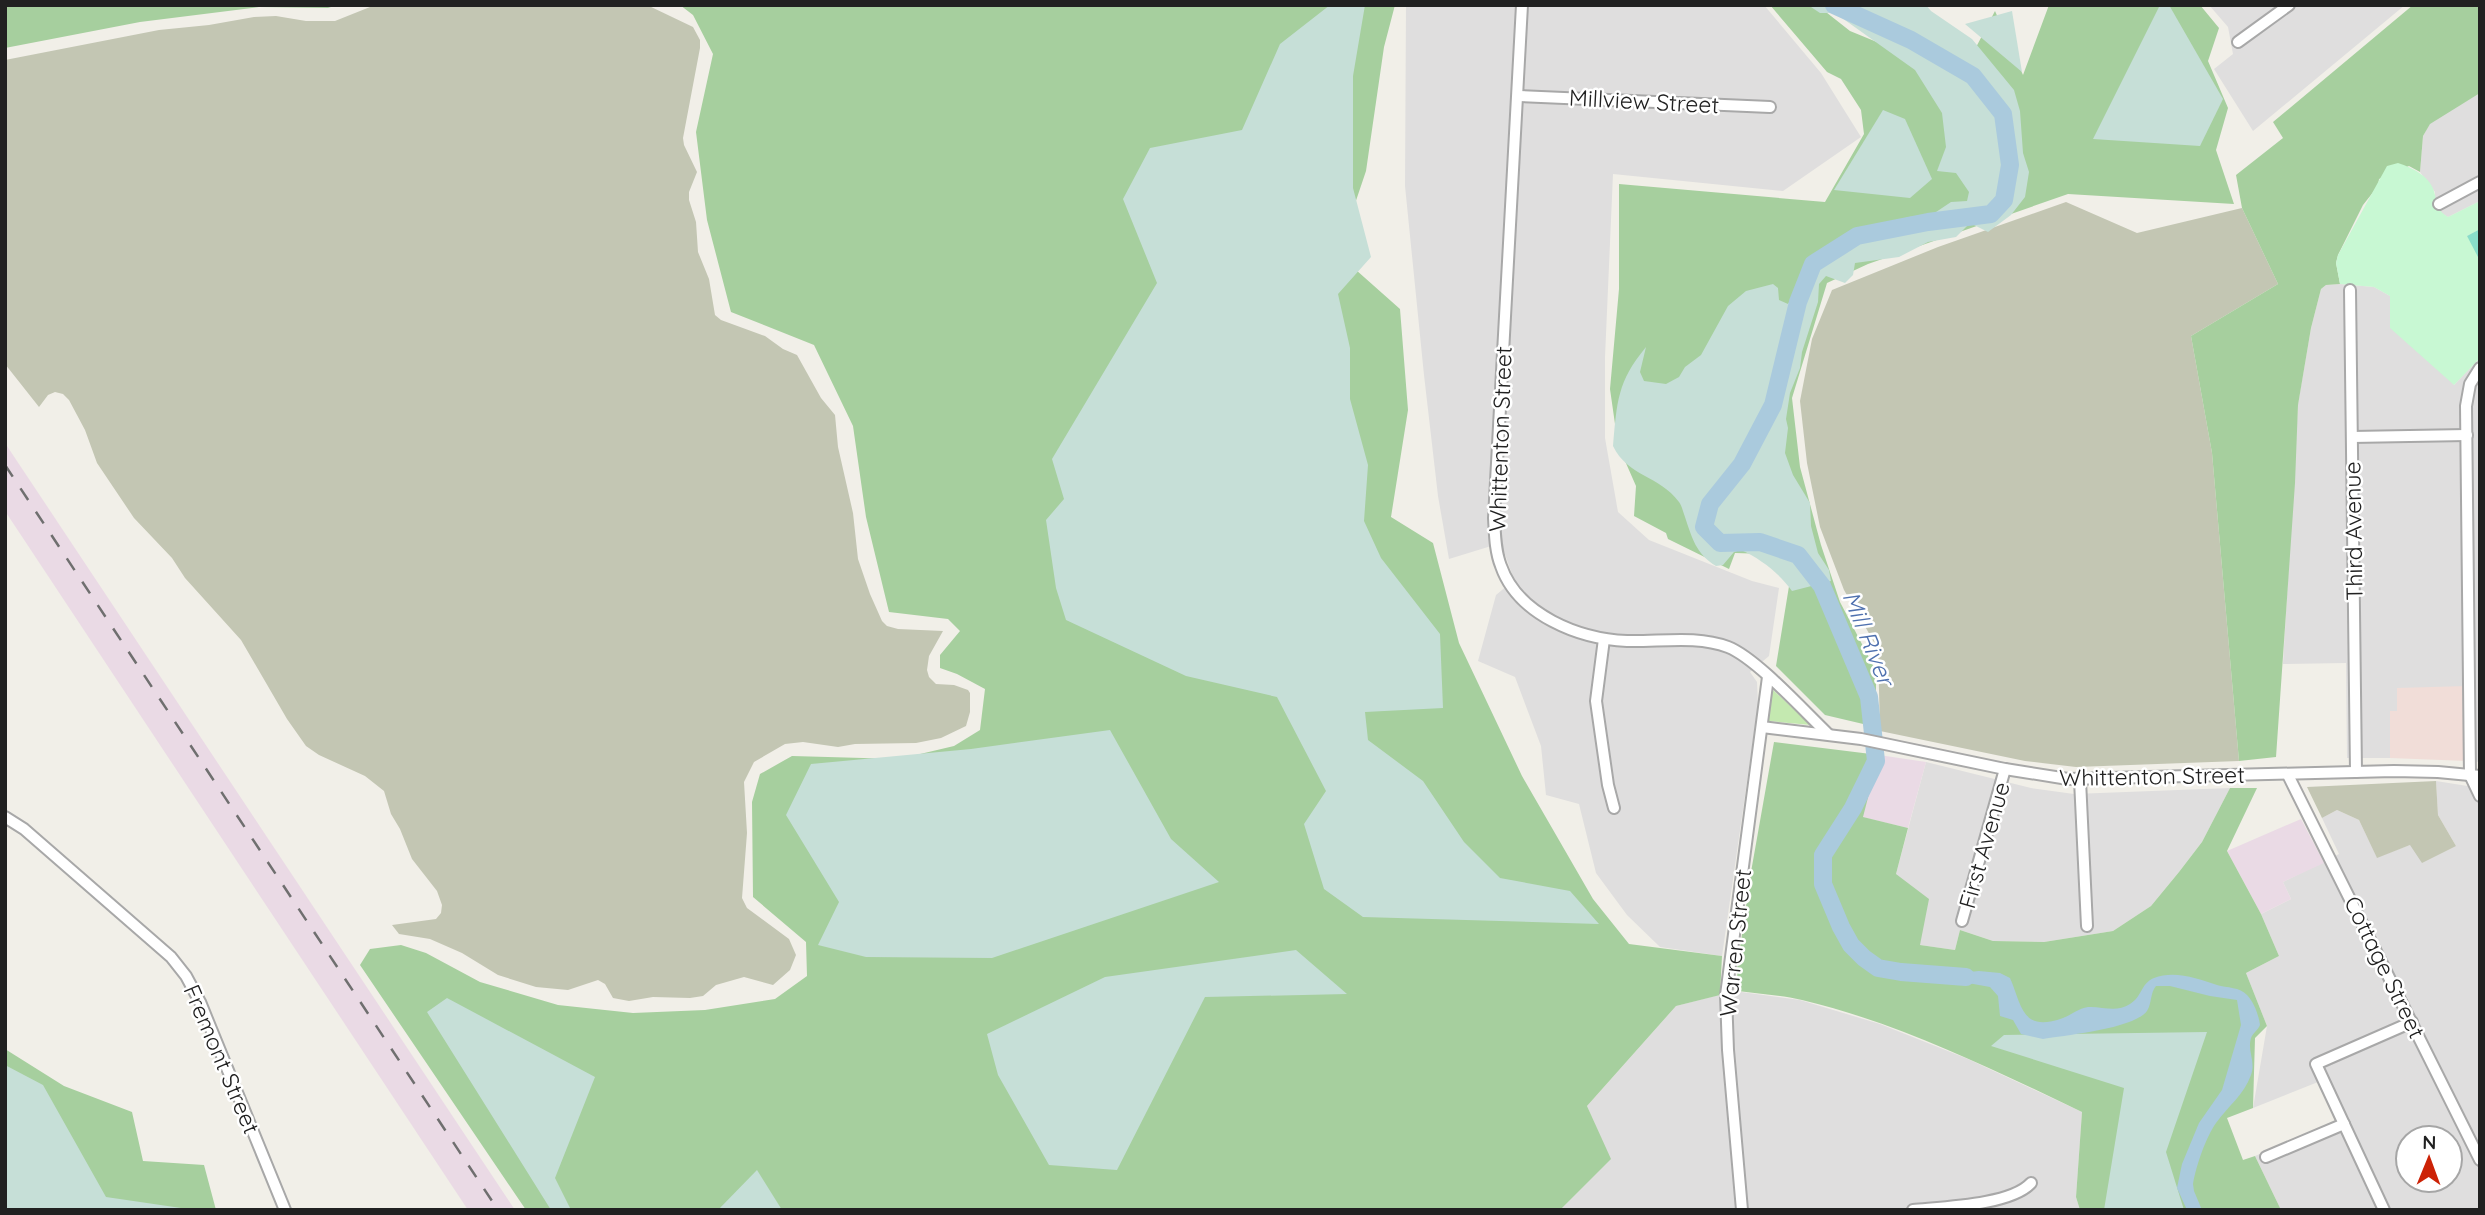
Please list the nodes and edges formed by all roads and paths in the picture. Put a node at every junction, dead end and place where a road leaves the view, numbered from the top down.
1 (1522, 5) edge
2 (2289, 5) edge
3 (2238, 42) dead end
4 (1518, 96) junction
5 (1770, 107) dead end
6 (2480, 183) edge
7 (2439, 204) dead end
8 (2350, 290) dead end
9 (2480, 368) edge
10 (2467, 435) junction
11 (2352, 437) junction
12 (1605, 639) junction
13 (1768, 677) junction
14 (1762, 727) junction
15 (1828, 734) junction
16 (2005, 769) junction
17 (2356, 772) junction
18 (2288, 775) junction
19 (2475, 776) edge
20 (2080, 780) junction
21 (2480, 796) edge
22 (1614, 807) dead end
23 (5, 817) edge
24 (1962, 921) dead end
25 (2087, 926) dead end
26 (2412, 1022) junction
27 (2344, 1124) junction
28 (2266, 1157) dead end
29 (2480, 1160) edge
30 (2031, 1183) dead end
31 (285, 1210) edge
32 (1742, 1210) edge
33 (1913, 1210) edge
34 (2384, 1210) edge

1 - 4 street, Whittenton Street
2 - 3 street
4 - 5 street, Millview Street
4 - 12 street, Whittenton Street
6 - 7 street
8 - 11 street, Third Avenue
9 - 10 street
10 - 11 street
10 - 19 street
11 - 17 street, Third Avenue
12 - 13 street, Whittenton Street
12 - 22 street
13 - 14 street, Warren Street
13 - 15 street, Whittenton Street
14 - 15 street, Whittenton Street
14 - 32 street, Warren Street
15 - 16 street, Whittenton Street
16 - 20 street, Whittenton Street
16 - 24 street, First Avenue
17 - 18 street, Whittenton Street
17 - 19 street, Whittenton Street
18 - 20 street, Whittenton Street
18 - 26 street, Cottage Street
19 - 21 street
20 - 25 street
23 - 31 street, Fremont Street
26 - 27 street
26 - 29 street, Cottage Street
27 - 28 street
27 - 34 street
30 - 33 street

